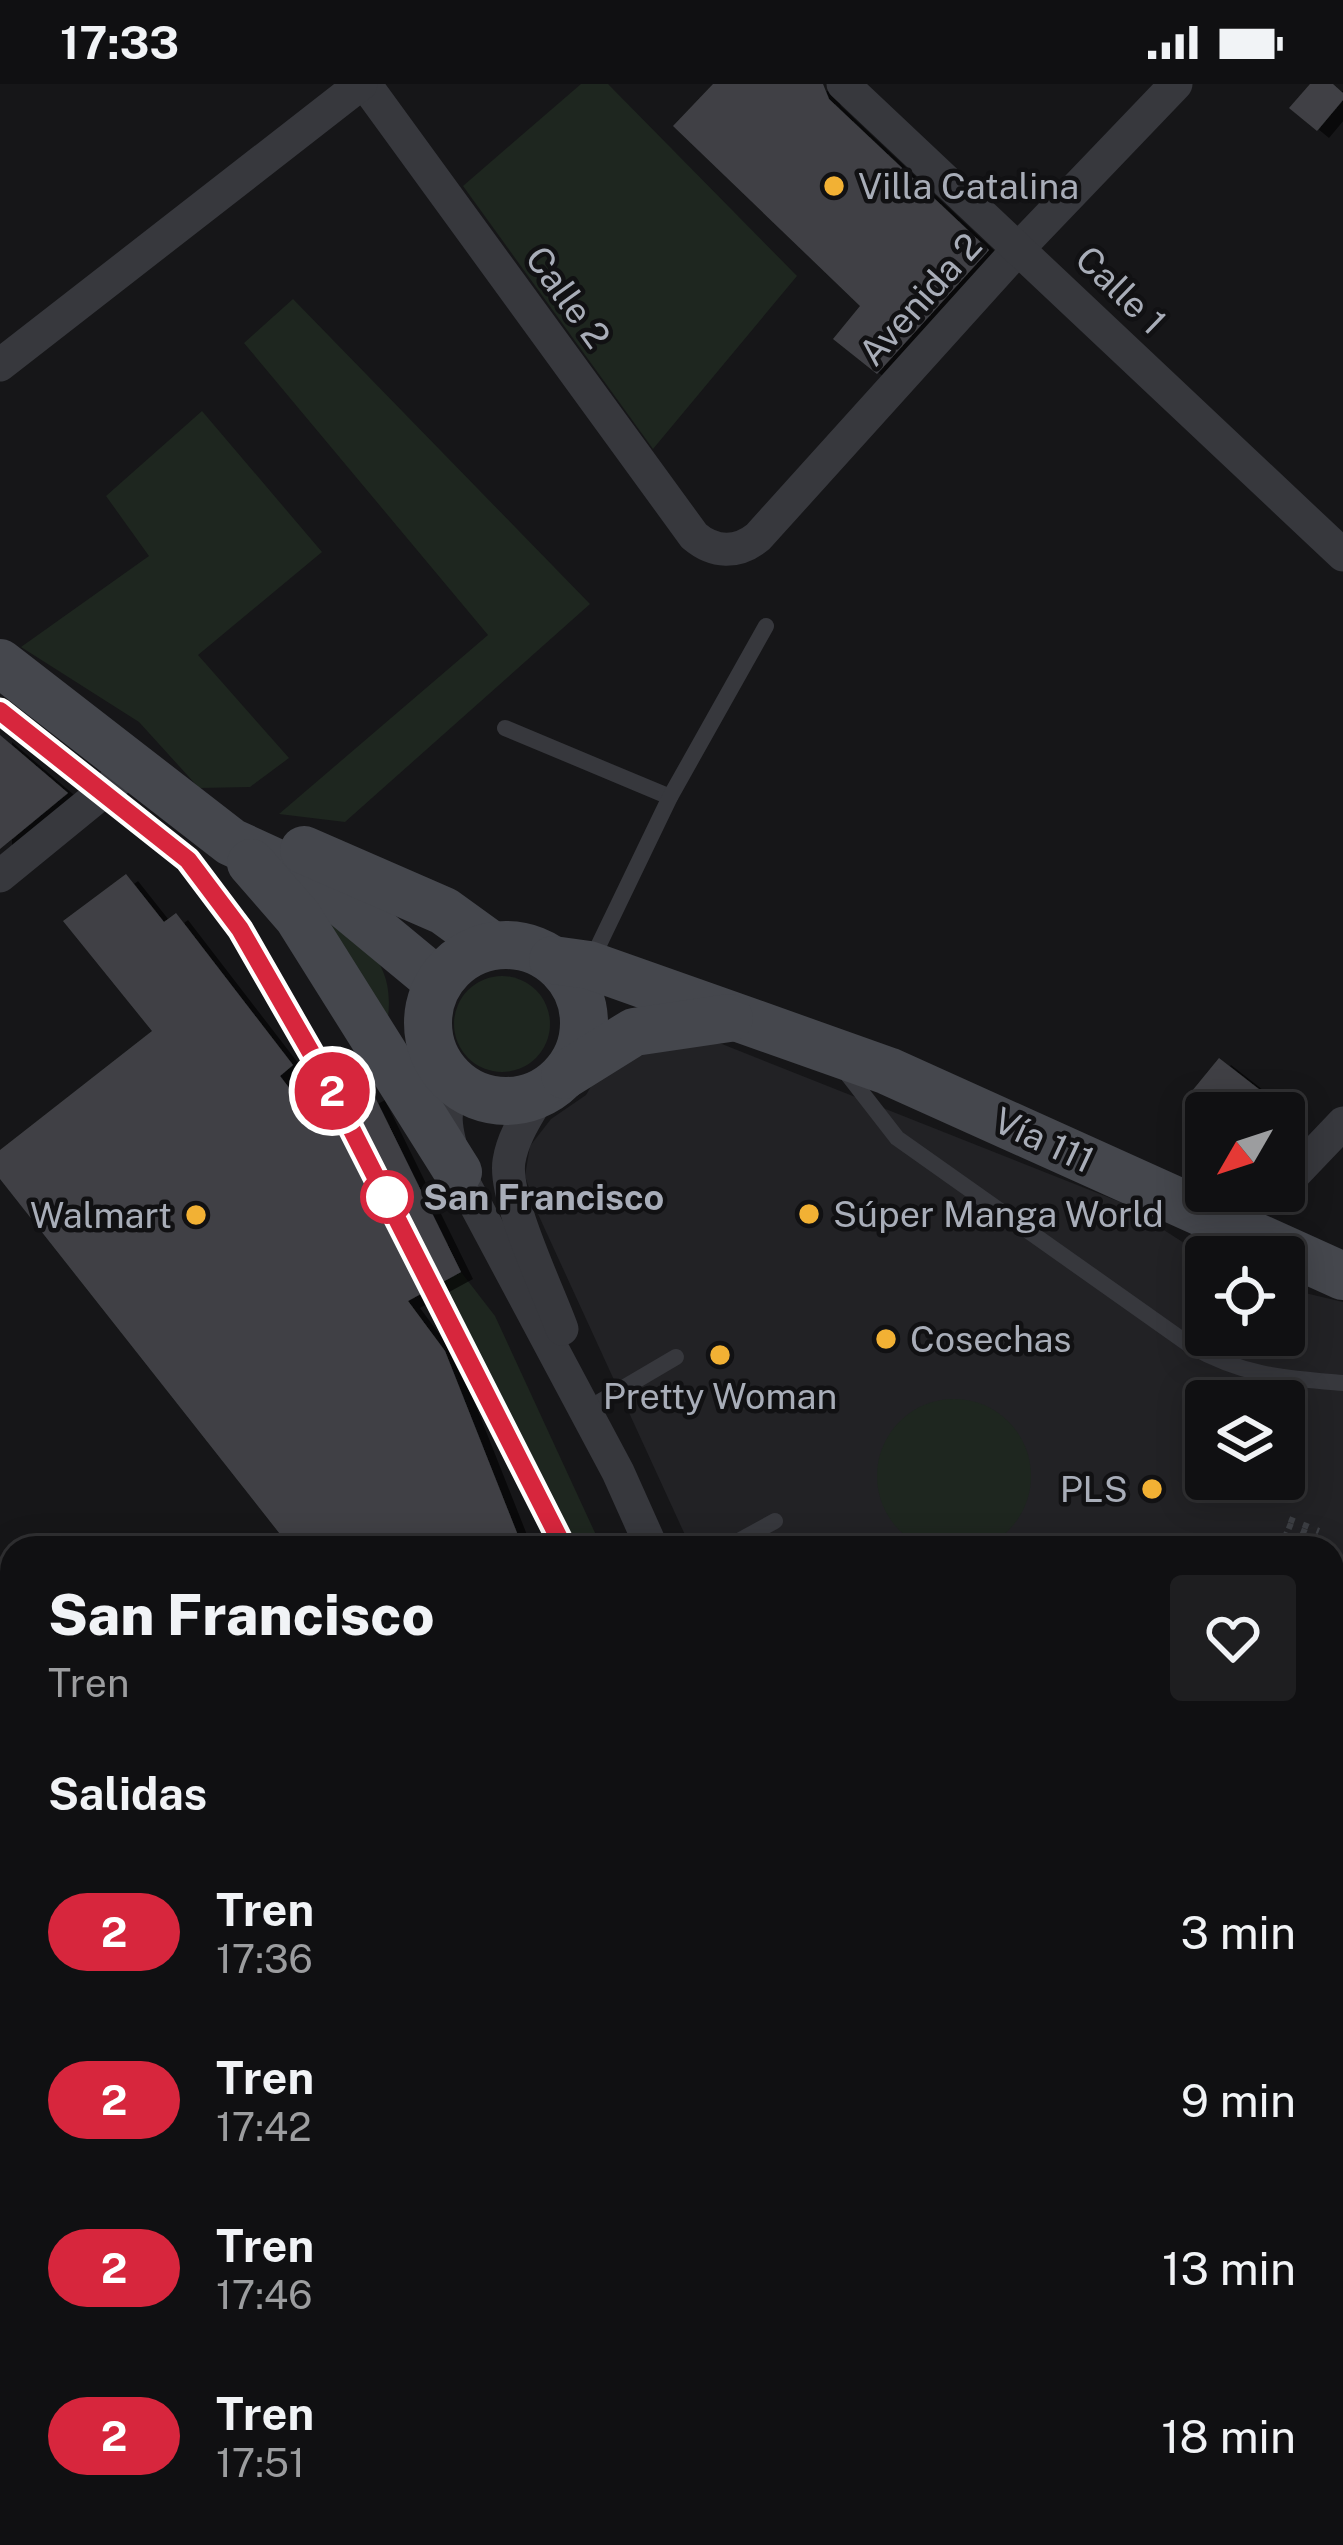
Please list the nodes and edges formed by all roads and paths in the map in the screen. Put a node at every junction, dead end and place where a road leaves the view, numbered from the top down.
1 (363, 84) edge
2 (843, 84) edge
3 (1176, 84) edge
4 (1019, 248) junction
5 (0, 365) edge
6 (716, 549) joint
7 (1343, 555) edge
8 (766, 626) dead end
9 (0, 663) edge
10 (505, 728) dead end
11 (131, 769) junction
12 (670, 797) junction
13 (231, 842) junction
14 (0, 876) edge
15 (491, 945) junction
16 (571, 962) junction
17 (438, 982) junction
18 (740, 1017) junction
19 (826, 1047) junction
20 (552, 1084) junction
21 (458, 1085) junction
22 (1343, 1123) edge
23 (1305, 1163) edge
24 (458, 1172) junction
25 (1259, 1212) edge
26 (1241, 1231) junction
27 (1343, 1276) edge
28 (676, 1358) dead end
29 (1343, 1383) edge
30 (591, 1407) junction
31 (612, 1460) junction
32 (775, 1521) dead end
33 (1288, 1522) dead end
34 (1318, 1534) dead end
35 (647, 1536) edge
36 (748, 1536) edge

1 - 5 street
1 - 6 street, Calle 2
2 - 4 street, Calle 1
3 - 4 street, Avenida 2
4 - 6 street, Avenida 2
4 - 7 street, Calle 1
8 - 12 lane
9 - 11 main road
10 - 12 lane
11 - 13 main road
11 - 14 street
11 - 15 main road
12 - 16 lane
13 - 17 main road
13 - 24 main road
15 - 16 main road
15 - 17 main road
16 - 18 main road, Vía 111
16 - 20 main road
17 - 21 main road
18 - 19 main road, Vía 111
18 - 20 main road, Vía 111
19 - 26 main road, Vía 111
19 - 29 lane
20 - 21 main road
20 - 30 street
21 - 24 street
22 - 23 street
24 - 31 street
25 - 26 street
26 - 27 main road, Vía 111
28 - 30 lane
30 - 31 street
31 - 35 street
32 - 36 lane
33 - 34 path

